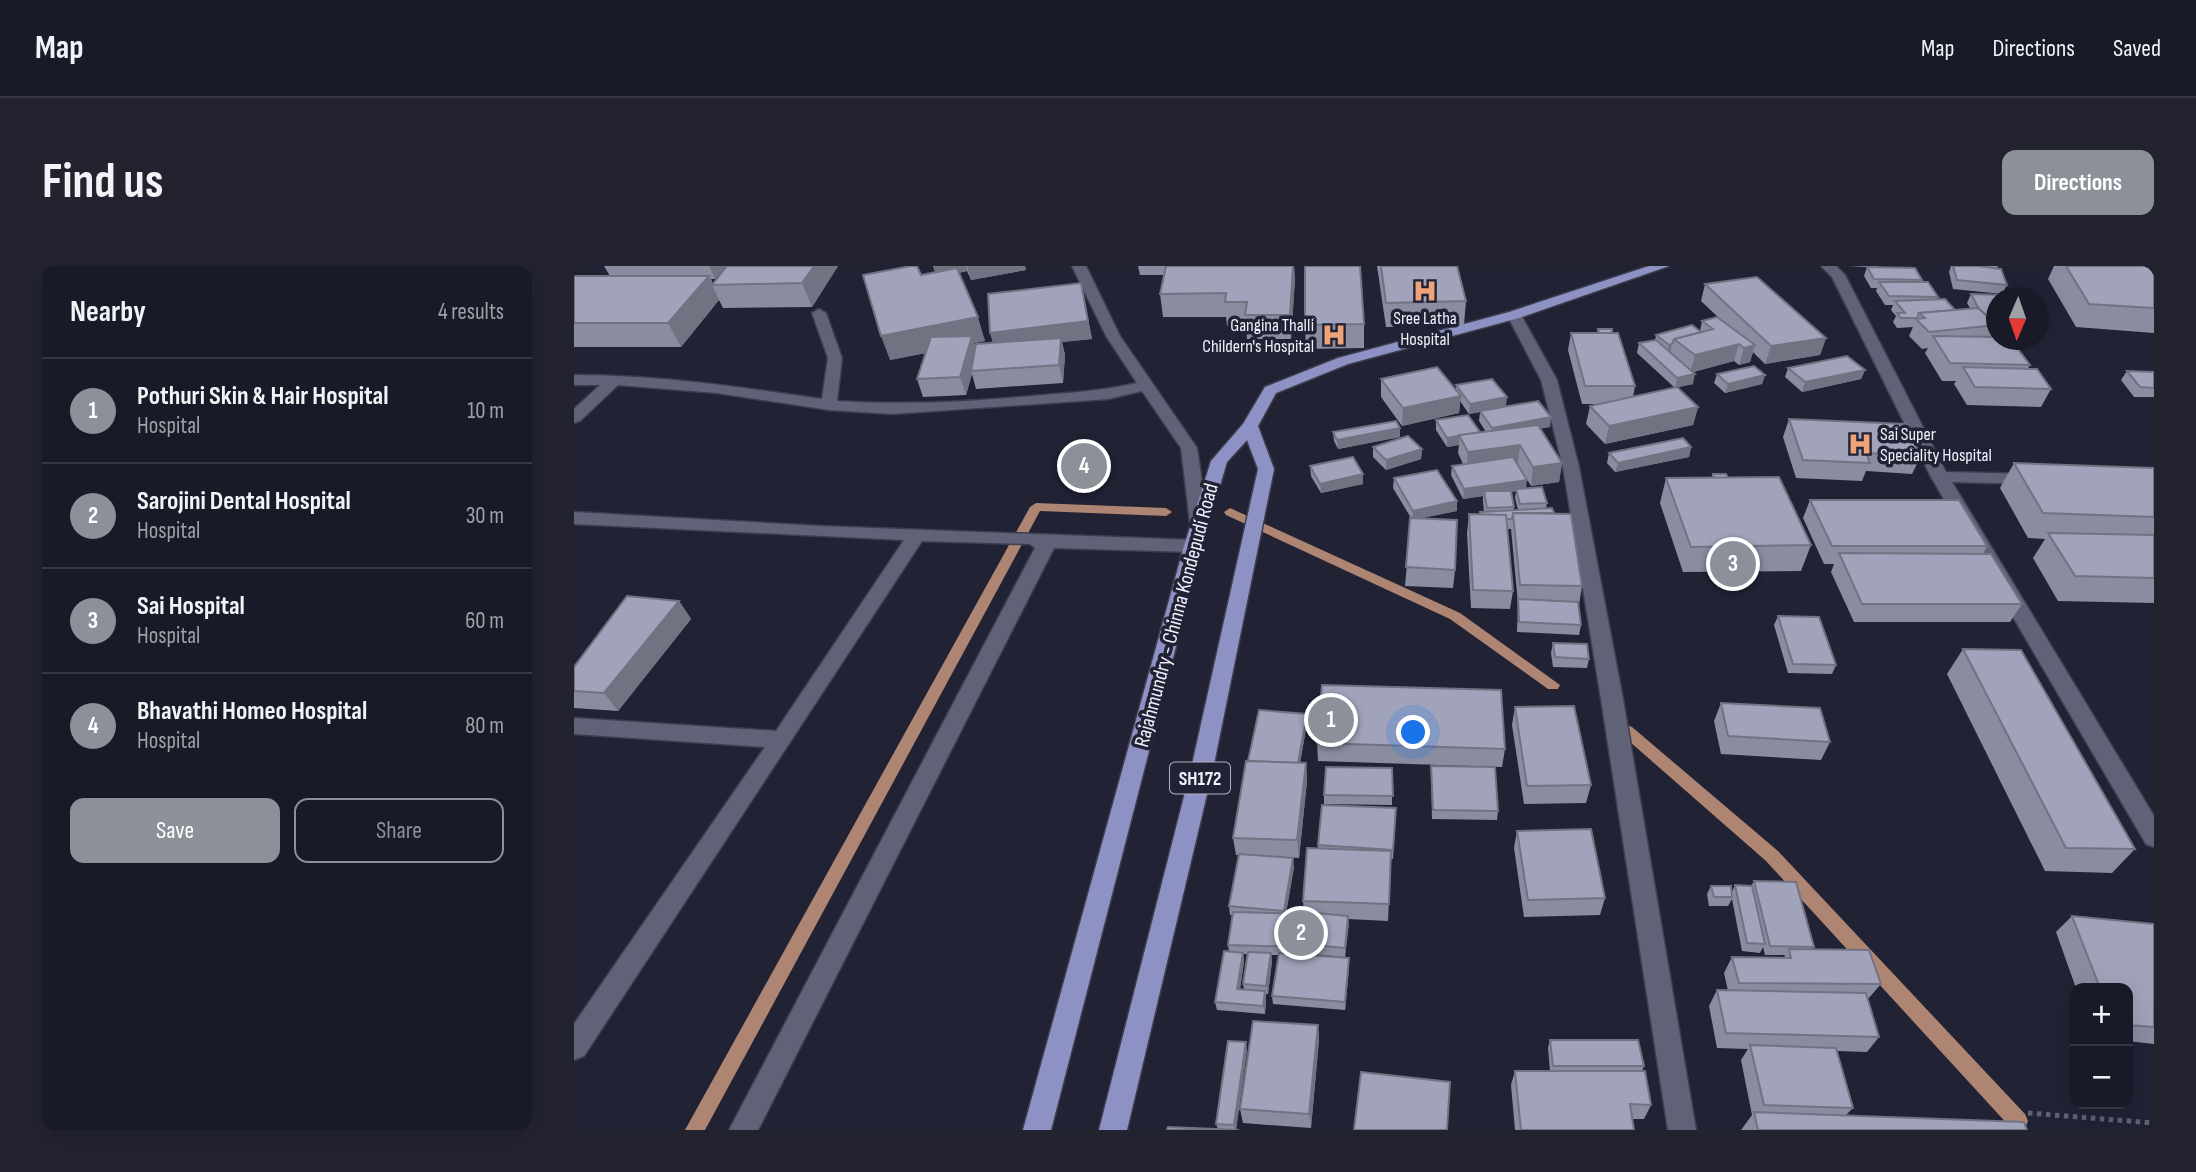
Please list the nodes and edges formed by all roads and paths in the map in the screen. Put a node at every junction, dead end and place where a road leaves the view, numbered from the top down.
1 (1079, 266) edge
2 (1662, 266) edge
3 (1828, 266) edge
4 (819, 313) dead end
5 (1514, 315) junction
6 (574, 380) edge
7 (614, 380) junction
8 (1147, 386) junction
9 (829, 405) junction
10 (574, 418) edge
11 (1250, 426) junction
12 (1940, 477) junction
13 (2047, 479) edge
14 (574, 518) edge
15 (1199, 523) junction
16 (917, 534) junction
17 (1039, 542) junction
18 (1193, 546) junction
19 (574, 726) edge
20 (782, 740) junction
21 (2154, 837) edge
22 (578, 1035) edge
23 (2028, 1113) dead end
24 (2154, 1123) edge
25 (743, 1130) edge
26 (1038, 1130) edge
27 (1113, 1130) edge
28 (1682, 1130) edge

1 - 8 street
2 - 5 main road, Rajahmundry - Chinna Kondepudi Road
3 - 12 street
4 - 9 street
5 - 11 main road, Rajahmundry - Chinna Kondepudi Road
5 - 28 street
6 - 7 street
7 - 9 street
7 - 10 street
8 - 9 street
8 - 15 street
11 - 15 main road, Rajahmundry - Chinna Kondepudi Road
11 - 27 main road, SH172
12 - 13 street
12 - 21 street
14 - 16 street
15 - 18 main road, Rajahmundry - Chinna Kondepudi Road
16 - 17 street
16 - 20 street
17 - 18 street
17 - 25 street
18 - 26 main road, Rajahmundry - Chinna Kondepudi Road
19 - 20 street
20 - 22 street
23 - 24 path

